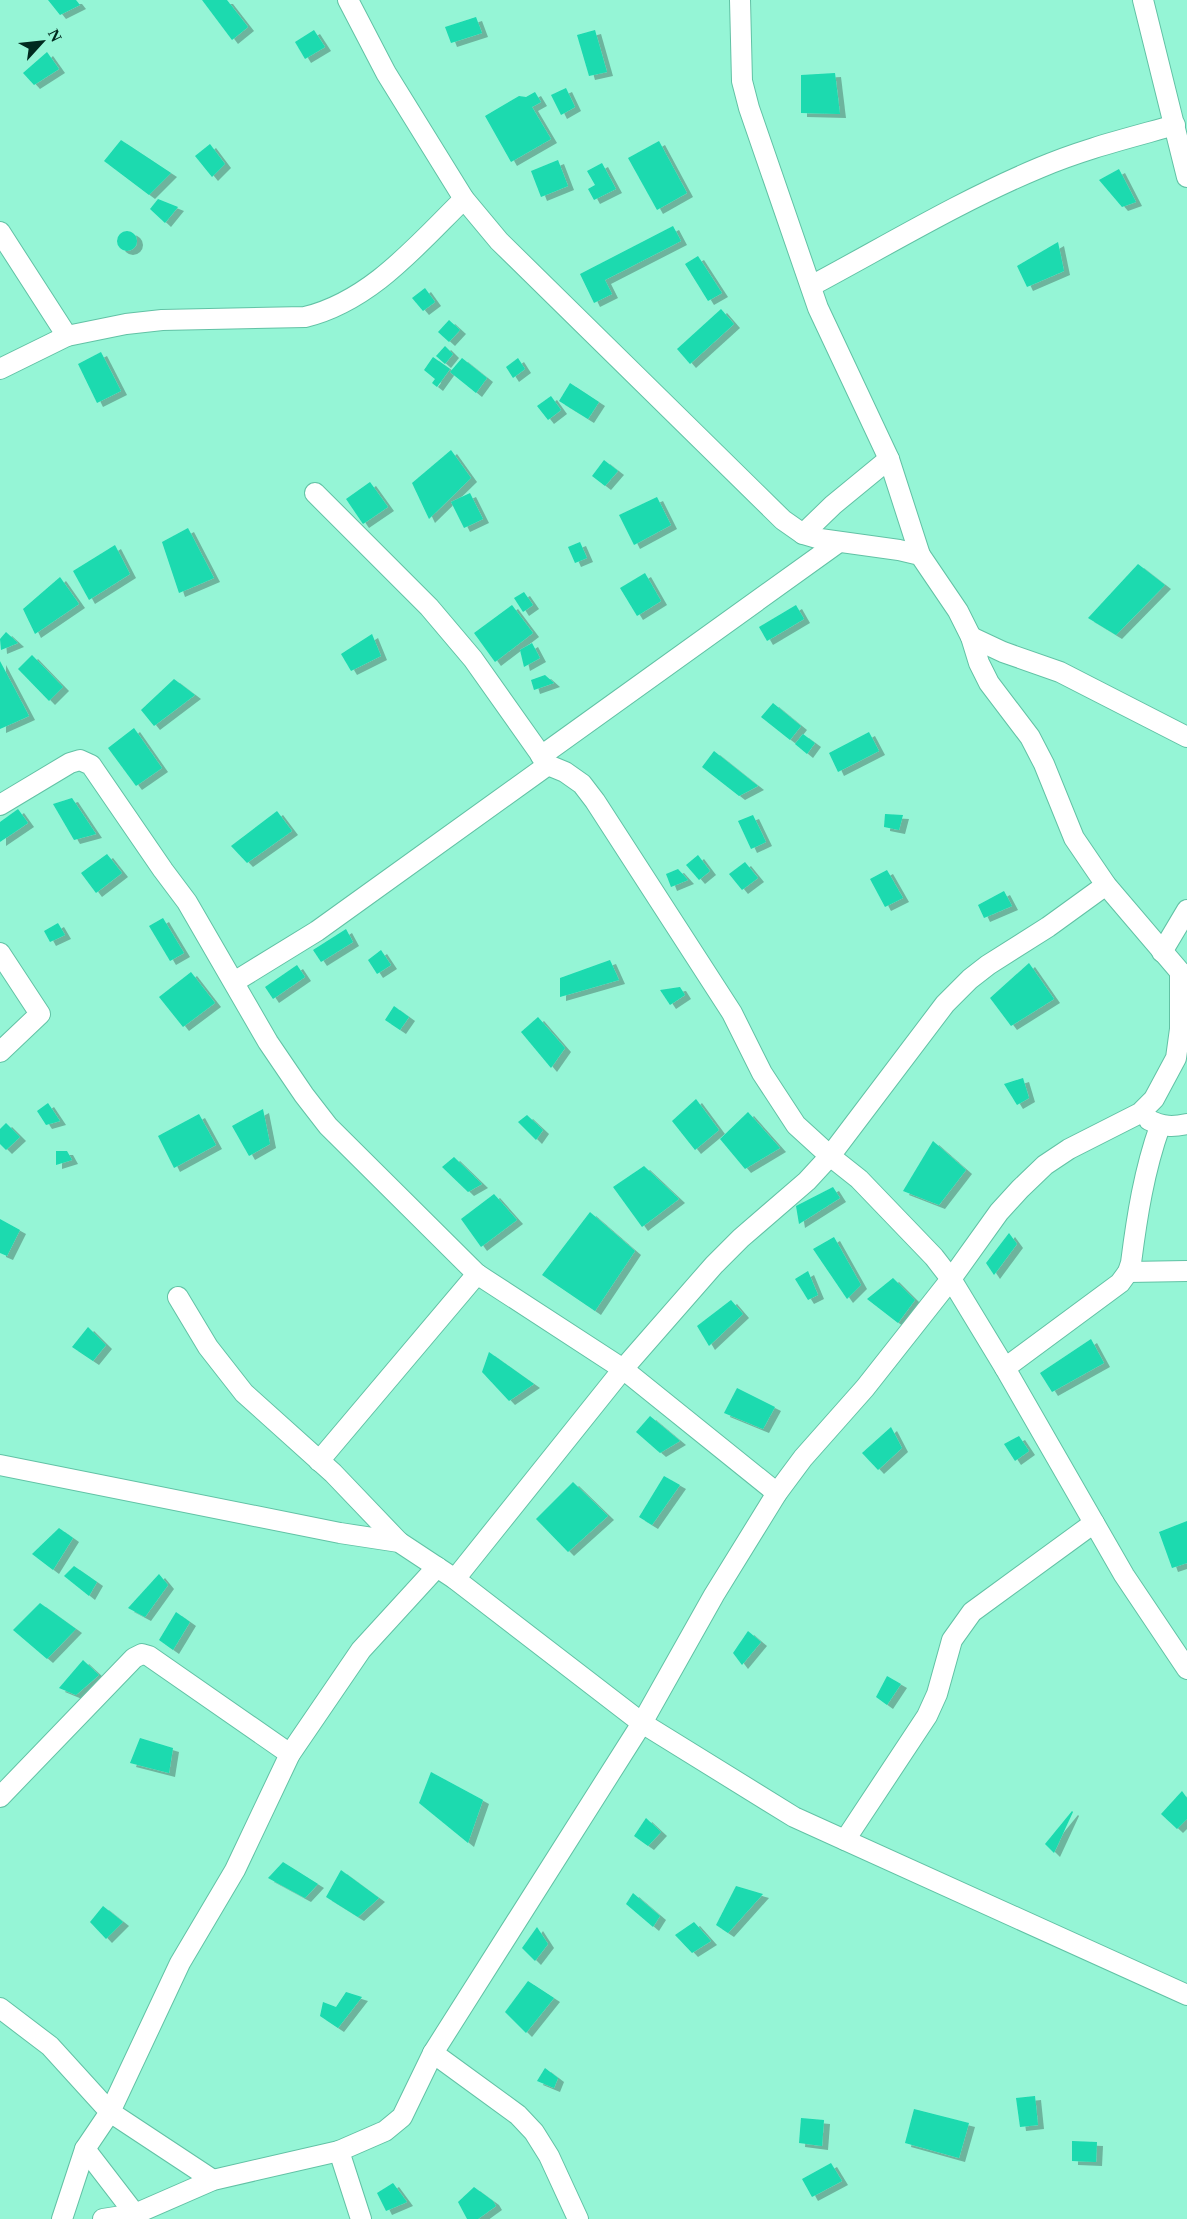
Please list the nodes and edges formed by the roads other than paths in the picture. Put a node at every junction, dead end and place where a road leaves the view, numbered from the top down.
1 (348, 0) edge
2 (740, 0) edge
3 (1143, 0) edge
4 (1175, 125) junction
5 (1187, 177) edge
6 (464, 199) junction
7 (0, 232) edge
8 (811, 286) junction
9 (67, 336) junction
10 (0, 369) edge
11 (889, 459) junction
12 (315, 494) dead end
13 (803, 534) junction
14 (838, 542) junction
15 (920, 555) junction
16 (971, 637) junction
17 (1187, 737) edge
18 (544, 761) junction
19 (0, 805) edge
20 (1106, 885) junction
21 (1187, 910) edge
22 (1162, 952) junction
23 (0, 953) edge
24 (1183, 976) edge
25 (234, 982) junction
26 (0, 1052) edge
27 (1140, 1113) junction
28 (1187, 1124) edge
29 (1160, 1126) junction
30 (830, 1156) junction
31 (1187, 1271) edge
32 (1128, 1272) junction
33 (477, 1274) junction
34 (951, 1279) junction
35 (178, 1297) dead end
36 (1005, 1368) junction
37 (623, 1369) junction
38 (319, 1461) junction
39 (0, 1465) edge
40 (777, 1493) junction
41 (1094, 1523) junction
42 (399, 1542) junction
43 (437, 1567) junction
44 (454, 1579) junction
45 (1187, 1669) edge
46 (642, 1723) junction
47 (290, 1754) junction
48 (0, 1797) edge
49 (845, 1840) junction
50 (1187, 1995) edge
51 (0, 2008) edge
52 (433, 2053) junction
53 (110, 2112) junction
54 (85, 2149) junction
55 (339, 2151) junction
56 (213, 2180) junction
57 (135, 2214) junction
58 (62, 2219) edge
59 (103, 2219) edge
60 (361, 2219) edge
61 (578, 2219) edge

1 - 6 street
2 - 8 street
3 - 4 street
4 - 5 street
4 - 8 street
6 - 9 street
6 - 13 street
7 - 9 street
8 - 11 street
9 - 10 street
11 - 13 street
11 - 15 street
12 - 18 street
13 - 14 street
14 - 15 street
14 - 18 street
15 - 16 street
16 - 17 street
16 - 20 street
18 - 25 street
18 - 30 street
19 - 25 street
20 - 22 street
20 - 30 street
21 - 22 street
22 - 24 street
23 - 26 street
24 - 27 street
25 - 33 street
27 - 29 street
27 - 34 street
28 - 29 street
29 - 32 street
30 - 34 street
30 - 37 street
31 - 32 street
32 - 36 street
33 - 37 street
33 - 38 street
34 - 36 street
34 - 40 street
35 - 38 street
36 - 41 street
37 - 40 street
37 - 44 street
38 - 42 street
39 - 42 street
40 - 46 street
41 - 45 street
41 - 49 street
42 - 43 street
43 - 44 street
43 - 47 street
44 - 46 street
46 - 49 street
46 - 52 street
47 - 48 street
47 - 53 street
49 - 50 street
51 - 53 street
52 - 55 street
52 - 61 street
53 - 54 street
53 - 56 street
54 - 57 street
54 - 58 street
55 - 56 street
55 - 60 street
56 - 57 street
57 - 59 street

